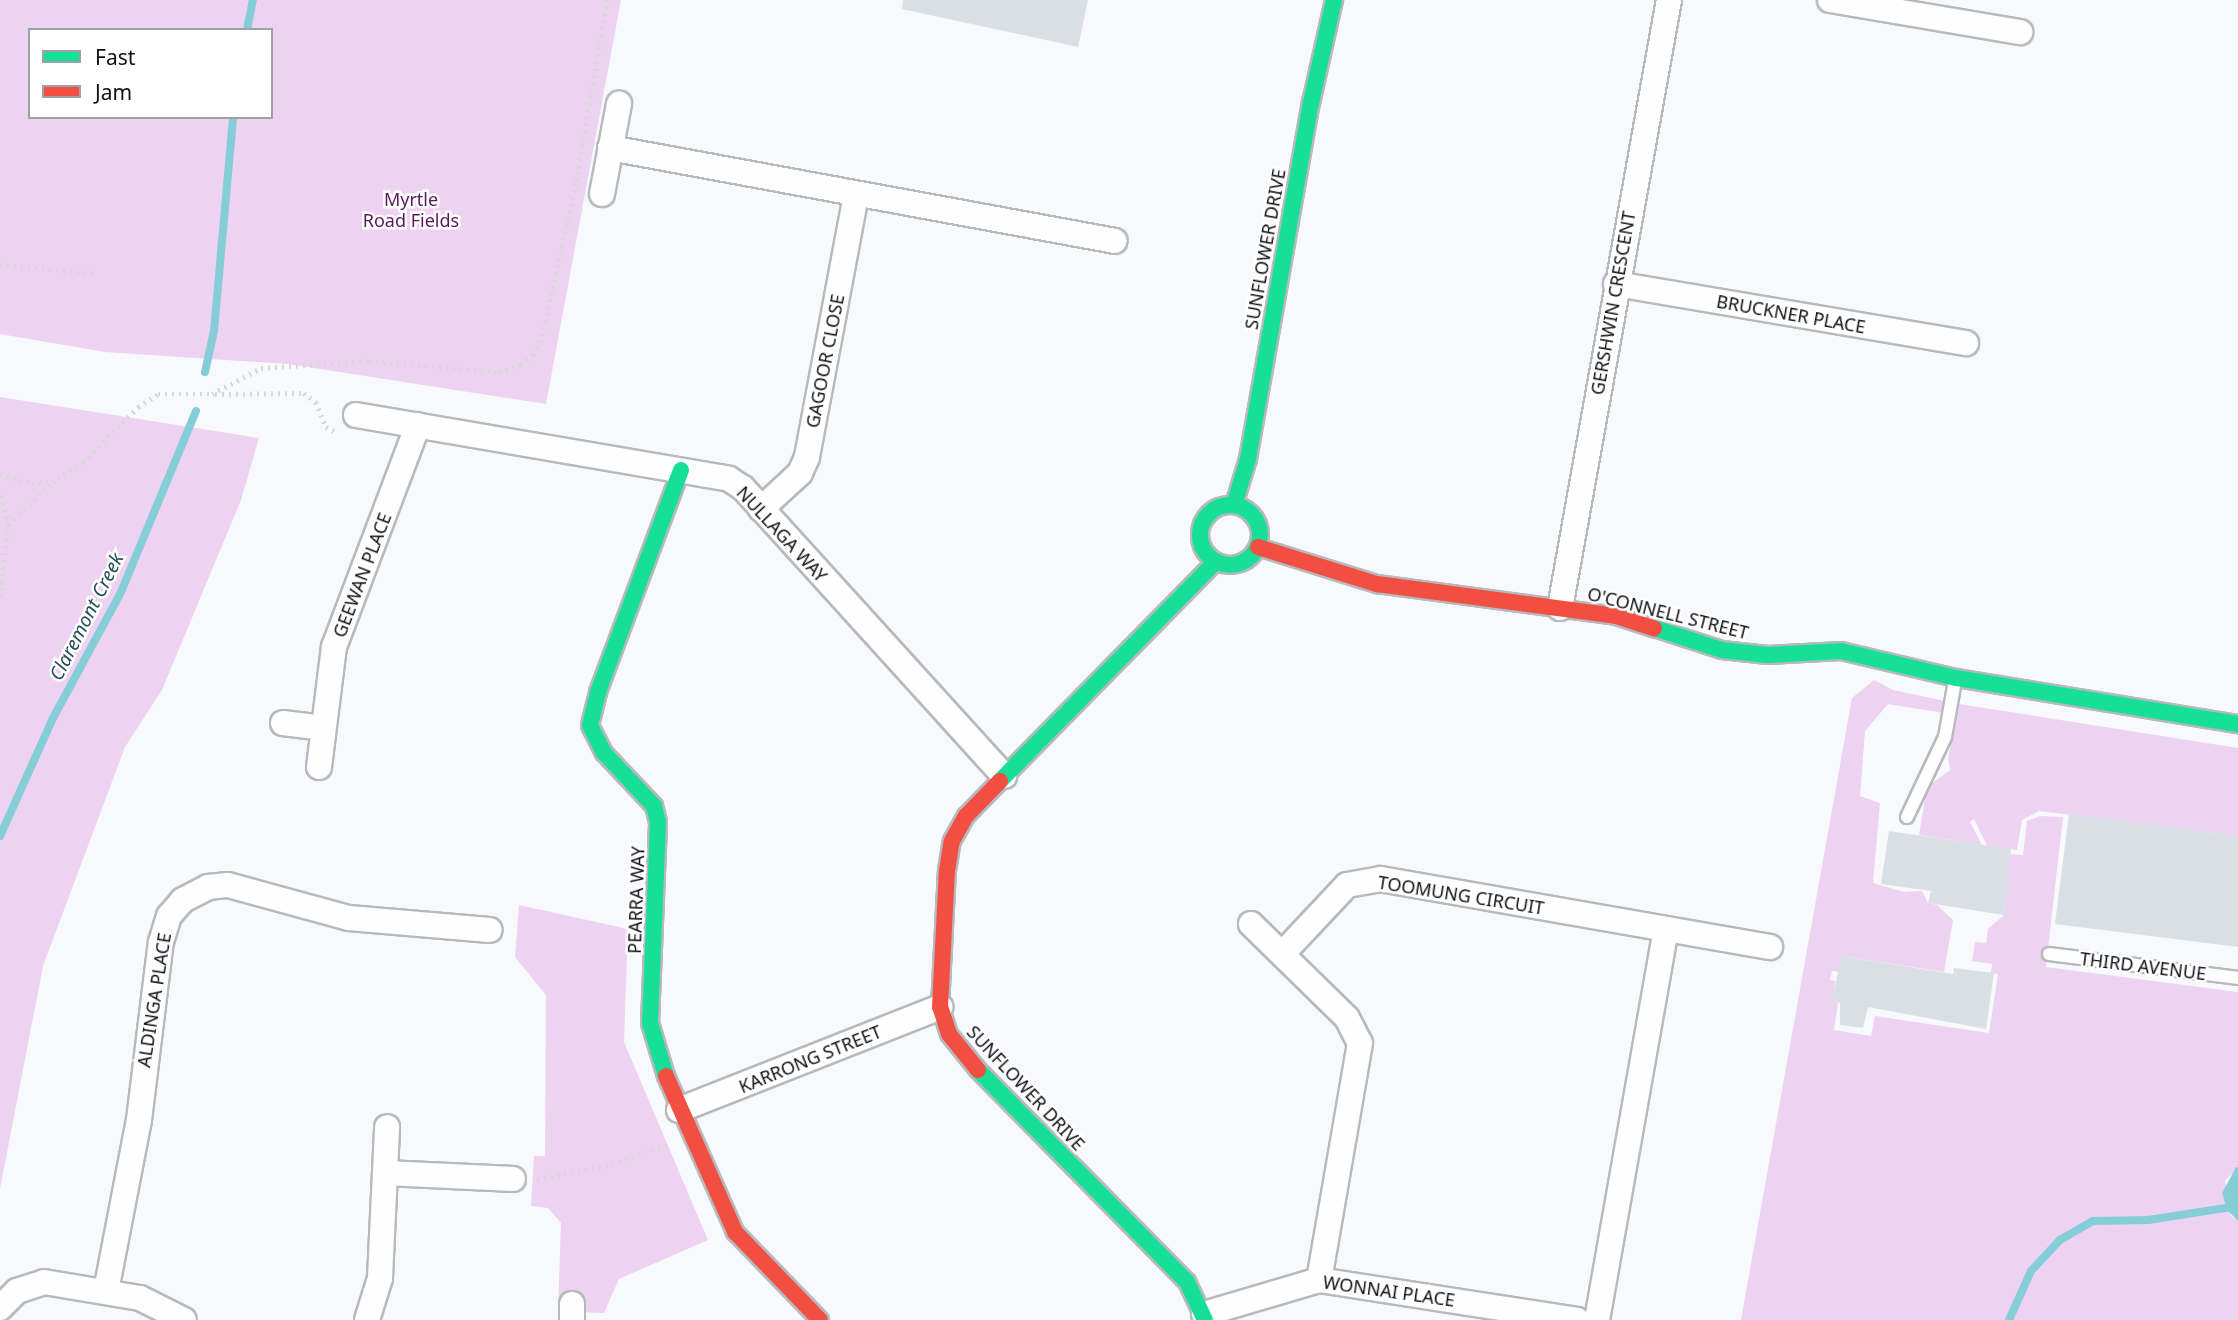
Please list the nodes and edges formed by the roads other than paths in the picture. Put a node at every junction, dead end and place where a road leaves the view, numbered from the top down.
1 (1334, 0) edge
2 (1669, 0) edge
3 (1830, 0) edge
4 (2020, 32) dead end
5 (619, 104) dead end
6 (610, 148) junction
7 (602, 194) dead end
8 (856, 195) junction
9 (1115, 241) dead end
10 (1616, 284) junction
11 (1966, 343) dead end
12 (352, 425) road end
13 (418, 425) junction
14 (681, 470) junction
15 (1234, 505) junction
16 (761, 509) junction
17 (1258, 547) junction
18 (1215, 562) junction
19 (1560, 608) junction
20 (1956, 678) junction
21 (283, 723) dead end
22 (2238, 724) edge
23 (322, 728) junction
24 (319, 767) dead end
25 (1004, 776) junction
26 (1908, 817) dead end
27 (1251, 924) dead end
28 (1666, 929) junction
29 (489, 930) dead end
30 (1770, 947) dead end
31 (1284, 952) junction
32 (2049, 954) dead end
33 (2238, 978) edge
34 (940, 1007) junction
35 (679, 1110) junction
36 (387, 1127) dead end
37 (386, 1173) junction
38 (513, 1179) road end
39 (1320, 1280) junction
40 (106, 1291) junction
41 (0, 1308) edge
42 (1204, 1317) edge
43 (184, 1320) edge
44 (366, 1320) edge
45 (820, 1320) edge
46 (1577, 1320) edge
47 (1597, 1320) edge

1 - 15 street, SUNFLOWER DRIVE
2 - 10 street, GERSHWIN CRESCENT
3 - 4 street
5 - 6 street
6 - 7 street
6 - 8 street
8 - 9 street
8 - 16 street, GAGOOR CLOSE
10 - 11 street, BRUCKNER PLACE
10 - 19 street, GERSHWIN CRESCENT
12 - 13 street, NULLAGA WAY
13 - 14 street, NULLAGA WAY
13 - 23 street, GEEWAN PLACE
14 - 16 street, NULLAGA WAY
14 - 35 street, PEARRA WAY
15 - 17 street
15 - 18 street
16 - 25 street, NULLAGA WAY
17 - 18 street
17 - 19 street, O'CONNELL STREET
18 - 25 street, SUNFLOWER DRIVE
19 - 20 street, O'CONNELL STREET
20 - 22 street, O'CONNELL STREET
20 - 26 lane
21 - 23 street
23 - 24 street, GEEWAN PLACE
25 - 34 street, SUNFLOWER DRIVE
27 - 31 street
28 - 30 street, TOOMUNG CIRCUIT
28 - 31 street, TOOMUNG CIRCUIT
28 - 47 street
29 - 40 street, ALDINGA PLACE
31 - 39 street
32 - 33 lane, THIRD AVENUE
34 - 35 street, KARRONG STREET
34 - 42 street, SUNFLOWER DRIVE
35 - 45 street, PEARRA WAY
36 - 37 street
37 - 38 street
37 - 44 street
39 - 42 street, WONNAI PLACE
39 - 46 street, WONNAI PLACE
40 - 41 street
40 - 43 street

